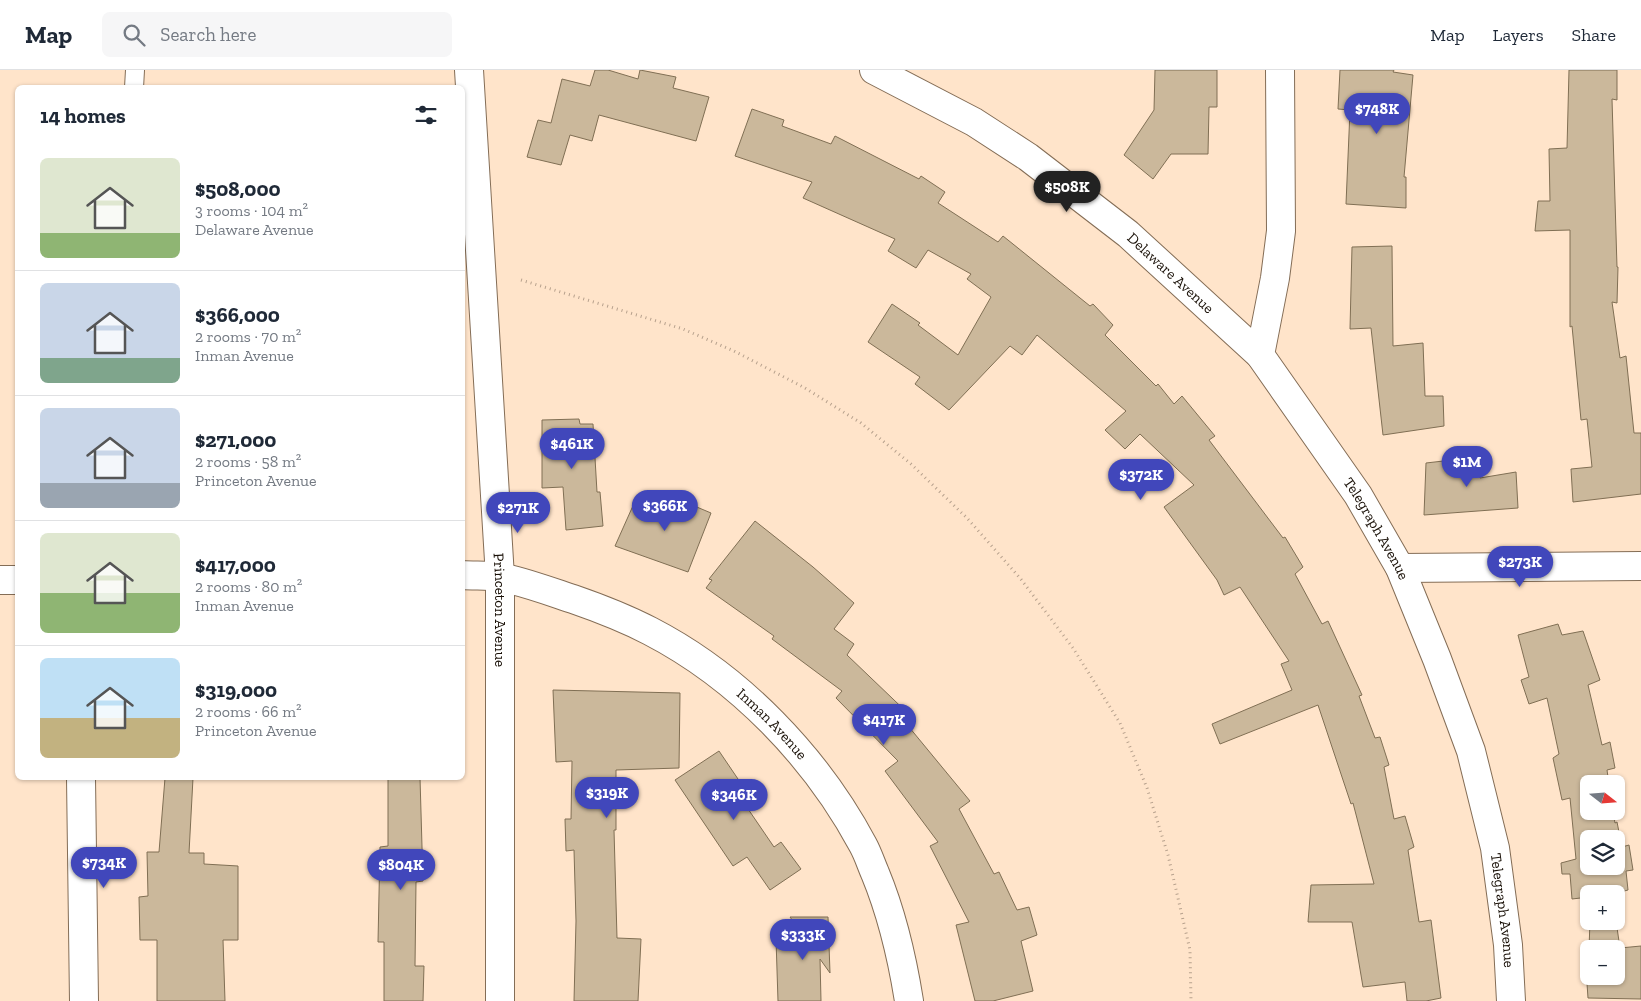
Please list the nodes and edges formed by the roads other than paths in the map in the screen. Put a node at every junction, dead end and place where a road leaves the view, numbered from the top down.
1 (135, 70) edge
2 (469, 70) edge
3 (874, 70) edge
4 (1280, 70) edge
5 (134, 85) edge
6 (1260, 355) junction
7 (1641, 566) edge
8 (1400, 568) junction
9 (465, 575) edge
10 (500, 577) junction
11 (0, 580) edge
12 (15, 580) edge
13 (81, 780) edge
14 (84, 1001) edge
15 (500, 1001) edge
16 (909, 1001) edge
17 (1510, 1001) edge

1 - 5 lane
2 - 10 street, Princeton Avenue
3 - 6 street, Delaware Avenue
4 - 6 street
6 - 8 street, Telegraph Avenue
7 - 8 street
8 - 17 street, Telegraph Avenue
9 - 10 street, Inman Avenue
10 - 15 street, Princeton Avenue
10 - 16 street, Inman Avenue
11 - 12 street
13 - 14 street

